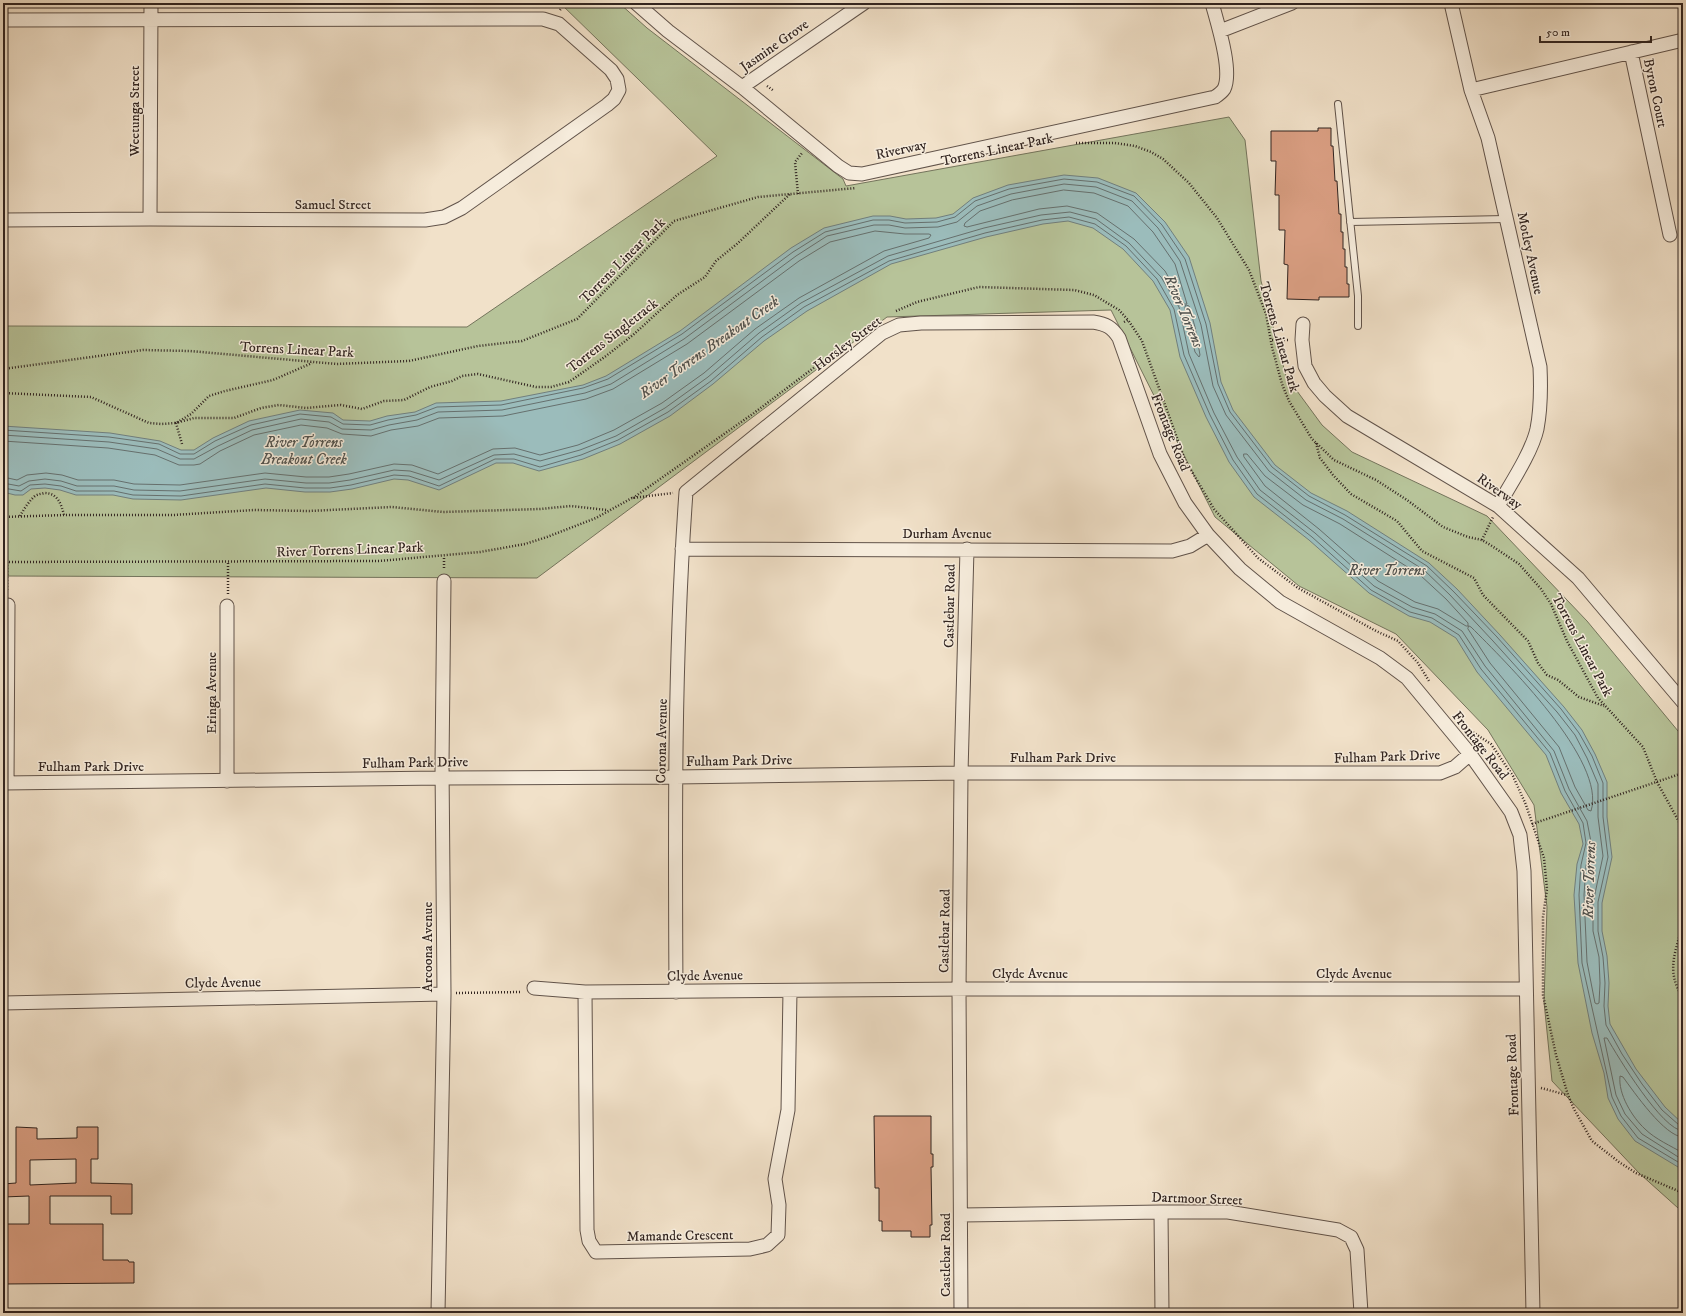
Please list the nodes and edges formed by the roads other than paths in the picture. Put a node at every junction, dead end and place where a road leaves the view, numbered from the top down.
1 (151, 3) edge
2 (636, 3) edge
3 (864, 3) edge
4 (1212, 3) edge
5 (1292, 3) edge
6 (1451, 3) edge
7 (3, 20) edge
8 (151, 20) junction
9 (1220, 31) junction
10 (1683, 40) edge
11 (1631, 52) junction
12 (742, 87) junction
13 (1471, 90) junction
14 (1338, 104) dead end
15 (150, 219) junction
16 (1507, 219) junction
17 (3, 220) edge
18 (1350, 222) junction
19 (1670, 234) dead end
20 (1303, 324) dead end
21 (1358, 326) dead end
22 (1112, 328) joint
23 (686, 492) joint
24 (1498, 506) junction
25 (1208, 535) junction
26 (682, 549) junction
27 (967, 549) junction
28 (444, 581) dead end
29 (8, 605) road end
30 (227, 606) road end
31 (1683, 702) edge
32 (1470, 754) junction
33 (961, 773) junction
34 (675, 777) junction
35 (442, 778) junction
36 (226, 781) junction
37 (5, 783) edge
38 (537, 988) road end
39 (959, 989) junction
40 (1526, 989) junction
41 (790, 990) junction
42 (585, 992) junction
43 (676, 992) junction
44 (444, 994) junction
45 (3, 1003) edge
46 (1161, 1212) junction
47 (961, 1215) junction
48 (438, 1313) edge
49 (961, 1313) edge
50 (1162, 1313) edge
51 (1361, 1313) edge
52 (1532, 1313) edge

1 - 8 street, Weetunga Street
2 - 12 street, Riverway
3 - 12 street, Jasmine Grove
4 - 9 street
5 - 9 street
6 - 13 street, Motley Avenue
7 - 8 street
8 - 15 street, Weetunga Street
8 - 15 street, Samuel Street
9 - 12 street, Riverway
10 - 11 street
11 - 13 street
11 - 19 street, Byron Court
13 - 16 street, Motley Avenue
14 - 18 lane
15 - 17 street, Samuel Street
16 - 18 lane
16 - 24 street, Motley Avenue
18 - 21 lane
20 - 24 street, Riverway
22 - 23 street, Horsley Street
22 - 25 street, Frontage Road
23 - 26 street, Corona Avenue
24 - 31 street, Riverway
25 - 27 street, Durham Avenue
25 - 32 street, Frontage Road
26 - 27 street, Durham Avenue
26 - 34 street, Corona Avenue
27 - 33 street, Castlebar Road
28 - 35 street, Arcoona Avenue
29 - 37 street
30 - 36 street, Eringa Avenue
32 - 33 street, Fulham Park Drive
32 - 40 street, Frontage Road
33 - 34 street, Fulham Park Drive
33 - 39 street, Castlebar Road
34 - 35 street, Fulham Park Drive
34 - 43 street, Corona Avenue
35 - 36 street, Fulham Park Drive
35 - 44 street, Arcoona Avenue
36 - 37 street, Fulham Park Drive
38 - 42 street, Clyde Avenue
39 - 40 street, Clyde Avenue
39 - 41 street, Clyde Avenue
39 - 47 street, Castlebar Road
40 - 52 street, Frontage Road
41 - 42 street, Mamande Crescent
41 - 43 street, Clyde Avenue
42 - 43 street, Clyde Avenue
44 - 45 street, Clyde Avenue
44 - 48 street, Arcoona Avenue
46 - 47 street, Dartmoor Street
46 - 50 street
46 - 51 street, Dartmoor Street
47 - 49 street, Castlebar Road

